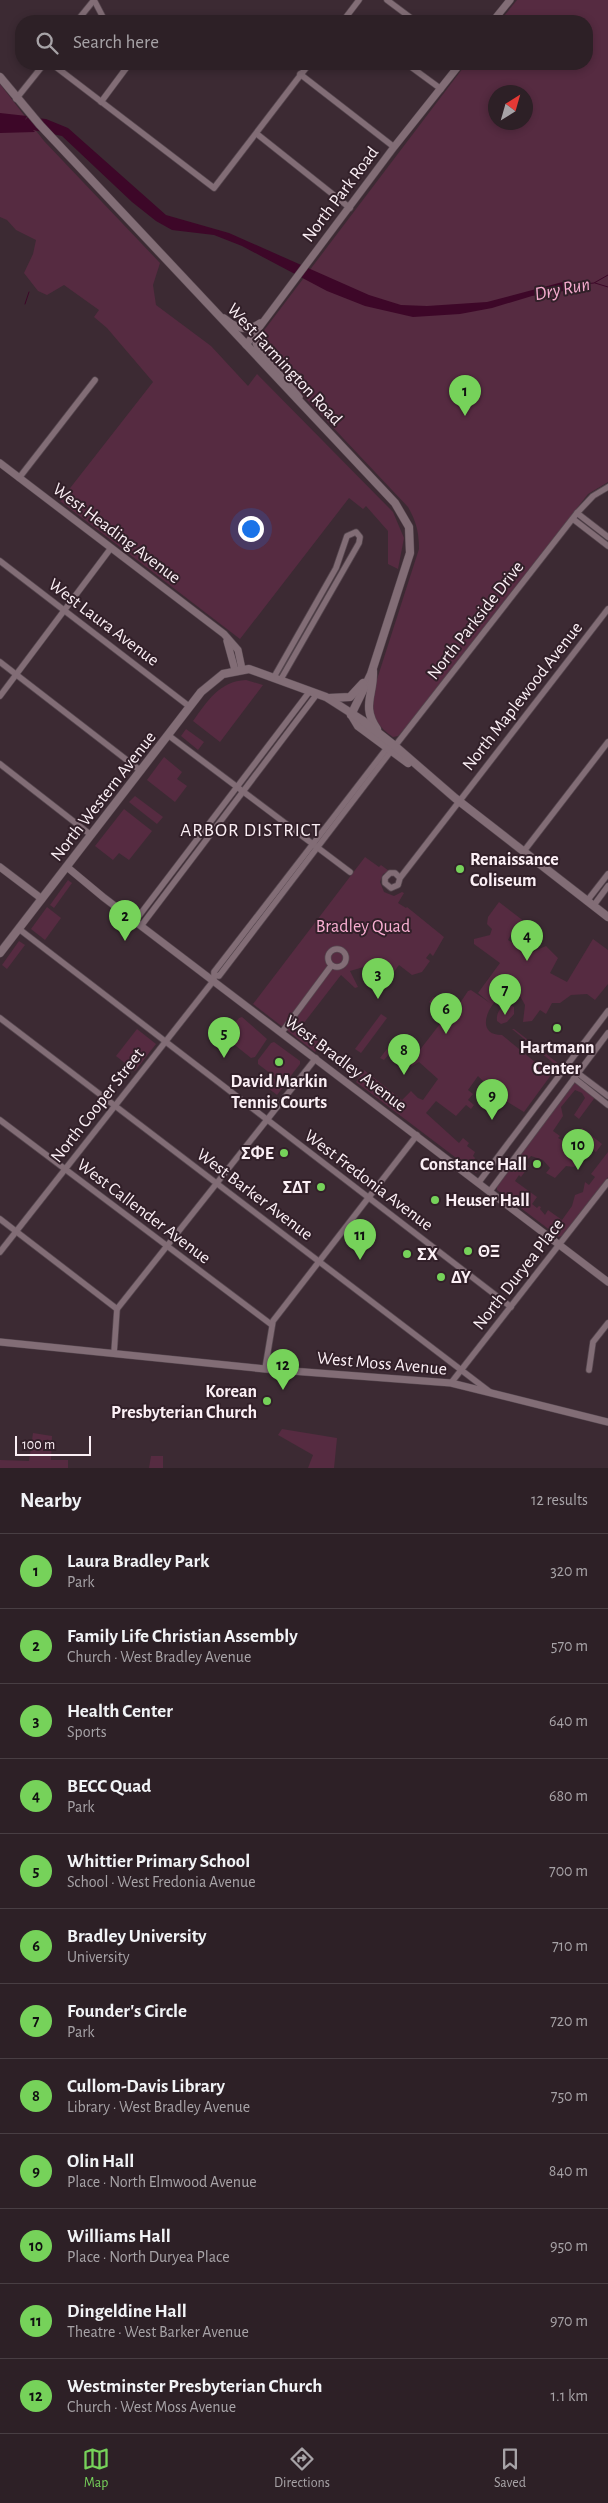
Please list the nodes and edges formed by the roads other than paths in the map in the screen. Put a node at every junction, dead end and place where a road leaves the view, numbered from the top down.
1 (94, 0) edge
2 (359, 0) edge
3 (386, 0) edge
4 (510, 0) edge
5 (82, 15) edge
6 (102, 15) edge
7 (348, 15) edge
8 (407, 15) edge
9 (498, 15) edge
10 (39, 70) edge
11 (60, 70) edge
12 (125, 70) edge
13 (303, 70) edge
14 (414, 70) edge
15 (455, 70) edge
16 (300, 74) junction
17 (0, 77) edge
18 (441, 89) junction
19 (16, 99) junction
20 (101, 102) junction
21 (257, 134) junction
22 (394, 147) junction
23 (350, 208) junction
24 (212, 309) junction
25 (263, 322) junction
26 (246, 344) junction
27 (95, 380) dead end
28 (311, 414) junction
29 (0, 463) edge
30 (19, 478) junction
31 (608, 486) edge
32 (578, 513) junction
33 (573, 519) junction
34 (608, 537) edge
35 (608, 546) edge
36 (111, 548) junction
37 (0, 561) edge
38 (608, 609) edge
39 (65, 611) junction
40 (0, 662) edge
41 (373, 669) junction
42 (239, 670) junction
43 (17, 674) junction
44 (277, 678) junction
45 (313, 692) junction
46 (0, 696) edge
47 (326, 697) junction
48 (190, 707) junction
49 (351, 715) junction
50 (168, 735) junction
51 (382, 736) junction
52 (608, 742) edge
53 (391, 748) junction
54 (0, 764) edge
55 (141, 771) junction
56 (238, 787) junction
57 (244, 792) junction
58 (460, 802) junction
59 (91, 835) junction
60 (315, 845) junction
61 (524, 851) junction
62 (0, 866) edge
63 (67, 867) junction
64 (350, 872) dead end
65 (608, 874) edge
66 (400, 878) dead end
67 (608, 886) edge
68 (42, 899) junction
69 (591, 903) junction
70 (608, 917) edge
71 (138, 923) junction
72 (19, 929) junction
73 (0, 953) edge
74 (331, 966) dead end
75 (214, 978) junction
76 (608, 1011) edge
77 (0, 1018) edge
78 (282, 1032) junction
79 (608, 1033) edge
80 (165, 1042) junction
81 (316, 1058) junction
82 (567, 1065) junction
83 (576, 1076) junction
84 (608, 1096) edge
85 (608, 1105) edge
86 (116, 1107) junction
87 (0, 1120) edge
88 (267, 1121) junction
89 (417, 1135) junction
90 (65, 1170) junction
91 (479, 1182) junction
92 (608, 1182) edge
93 (218, 1184) junction
94 (490, 1191) junction
95 (368, 1198) junction
96 (0, 1219) edge
97 (16, 1231) junction
98 (560, 1244) junction
99 (167, 1248) junction
100 (0, 1252) edge
101 (319, 1262) junction
102 (608, 1282) edge
103 (511, 1307) junction
104 (117, 1309) junction
105 (608, 1323) edge
106 (272, 1325) junction
107 (0, 1342) edge
108 (114, 1353) junction
109 (265, 1369) junction
110 (461, 1370) junction
111 (589, 1370) dead end
112 (451, 1383) junction
113 (492, 1393) junction
114 (608, 1422) edge

1 - 5 street
1 - 6 street
2 - 7 street
3 - 8 street
4 - 9 street
10 - 19 street
11 - 20 street
12 - 20 street
13 - 16 street
14 - 18 street
15 - 18 street, North Park Road
16 - 21 street
16 - 22 street
17 - 19 main road, West Farmington Road
18 - 22 street, North Park Road
19 - 24 main road, West Farmington Road
20 - 21 street
21 - 23 street
22 - 23 street, North Park Road
23 - 25 street, North Park Road
24 - 25 street
24 - 26 main road, West Farmington Road
25 - 26 street, North Park Road
25 - 28 street
26 - 28 main road, West Farmington Road
27 - 30 street
28 - 41 main road, West Farmington Road
29 - 30 street, West Heading Avenue
30 - 36 street, West Heading Avenue
31 - 32 street, North Parkside Drive
32 - 33 street, North Parkside Drive
32 - 34 street
33 - 35 street
33 - 53 street, North Parkside Drive
36 - 39 street
36 - 42 street, West Heading Avenue
37 - 39 street, West Laura Avenue
38 - 58 street, North Maplewood Avenue
39 - 43 street
39 - 48 street, West Laura Avenue
40 - 43 street
41 - 47 main road
41 - 49 main road, West Farmington Road
41 - 51 main road
42 - 44 main road
42 - 48 main road, North Western Avenue
43 - 46 street
43 - 55 street
44 - 44 street
44 - 45 main road
45 - 47 main road
45 - 56 street
45 - 57 street
47 - 49 main road
48 - 50 main road, North Western Avenue
49 - 51 main road
49 - 53 main road
50 - 55 main road, North Western Avenue
50 - 56 street
51 - 53 main road
52 - 61 street
53 - 58 main road
53 - 60 street, North Cooper Street
54 - 59 street
55 - 59 main road, North Western Avenue
56 - 57 street
56 - 71 street
57 - 60 street
57 - 71 street
58 - 61 main road
58 - 66 street, North Maplewood Avenue
59 - 63 main road, North Western Avenue
60 - 64 street
60 - 75 street, North Cooper Street
61 - 69 main road
62 - 68 street
63 - 68 main road, North Western Avenue
63 - 71 street, West Bradley Avenue
65 - 69 street
67 - 69 street
68 - 72 main road, North Western Avenue
69 - 70 main road
71 - 75 street, West Bradley Avenue
72 - 73 main road, North Western Avenue
72 - 80 street, West Fredonia Avenue
74 - 78 street
75 - 78 street, West Bradley Avenue
75 - 80 street, North Cooper Street
76 - 82 street
77 - 86 street, West Barker Avenue
78 - 81 street, West Bradley Avenue
79 - 83 street
80 - 86 street, North Cooper Street
80 - 88 street, West Fredonia Avenue
81 - 88 street
81 - 89 street, West Bradley Avenue
82 - 83 street
82 - 91 street
83 - 84 street
83 - 85 street
83 - 94 street
86 - 90 street, North Cooper Street
86 - 93 street, West Barker Avenue
87 - 90 street, West Callender Avenue
88 - 93 street
88 - 95 street, West Fredonia Avenue
89 - 91 street, West Bradley Avenue
89 - 95 street
90 - 97 street, North Cooper Street
90 - 99 street, West Callender Avenue
91 - 94 street, West Bradley Avenue
92 - 98 street, North Duryea Place
93 - 99 street
93 - 101 street, West Barker Avenue
94 - 98 street, West Bradley Avenue
95 - 101 street
95 - 103 street, West Fredonia Avenue
96 - 97 street
97 - 100 street, North Cooper Street
97 - 104 street
98 - 102 street, West Bradley Avenue
98 - 103 street, North Duryea Place
99 - 104 street
99 - 106 street, West Callender Avenue
101 - 106 street
101 - 110 street, West Barker Avenue
103 - 110 street, North Duryea Place
104 - 108 street
105 - 111 street
106 - 109 street
107 - 108 street, West Moss Avenue
108 - 109 street, West Moss Avenue
109 - 112 street, West Moss Avenue
110 - 112 street, North Duryea Place
110 - 113 street, West Barker Avenue
112 - 113 street, West Moss Avenue
113 - 114 street, West Moss Avenue

